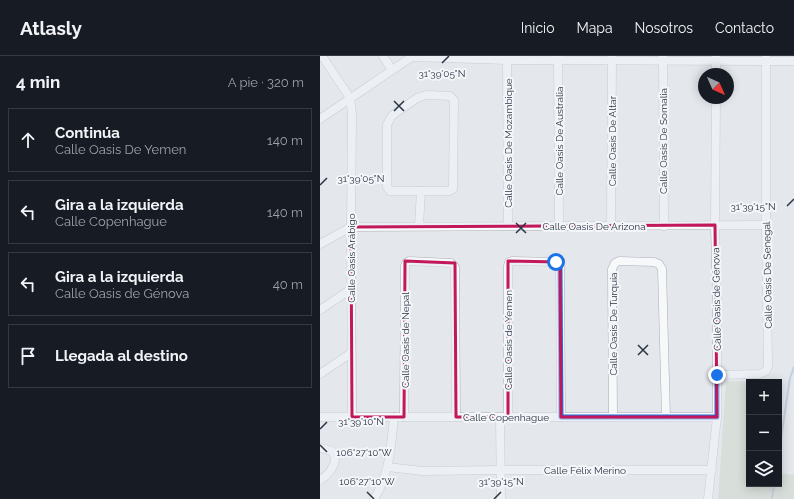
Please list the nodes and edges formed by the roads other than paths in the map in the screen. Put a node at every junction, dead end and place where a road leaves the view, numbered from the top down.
1 (322, 56) edge
2 (383, 56) edge
3 (412, 57) edge
4 (558, 58) edge
5 (612, 58) edge
6 (663, 58) edge
7 (766, 58) edge
8 (716, 59) edge
9 (507, 60) junction
10 (794, 61) edge
11 (392, 70) junction
12 (350, 98) junction
13 (716, 104) edge
14 (320, 119) edge
15 (421, 191) junction
16 (714, 225) junction
17 (766, 225) junction
18 (419, 226) junction
19 (508, 226) junction
20 (559, 226) junction
21 (611, 226) junction
22 (664, 226) junction
23 (351, 227) junction
24 (320, 244) edge
25 (351, 289) junction
26 (320, 310) edge
27 (352, 353) junction
28 (320, 374) edge
29 (717, 375) junction
30 (320, 417) edge
31 (352, 417) junction
32 (394, 417) junction
33 (404, 417) junction
34 (456, 417) junction
35 (504, 417) junction
36 (561, 417) junction
37 (613, 417) junction
38 (666, 417) junction
39 (717, 417) junction
40 (320, 448) edge
41 (388, 467) junction
42 (501, 470) junction
43 (712, 470) junction
44 (320, 480) edge
45 (374, 499) edge
46 (501, 499) edge
47 (708, 499) edge

1 - 12 street
2 - 11 street
3 - 9 street
3 - 11 street
4 - 5 street
4 - 9 street
4 - 20 street, Calle Oasis De Australia
5 - 6 street
5 - 21 street, Calle Oasis De Altar
6 - 8 street
6 - 22 street, Calle Oasis De Somalia
7 - 8 street
7 - 10 street
7 - 17 street, Calle Oasis De Senegal
9 - 19 street, Calle Oasis De Mozambique
11 - 12 street
12 - 14 street
12 - 23 street, Calle Oasis Arábigo
13 - 16 street, Calle Oasis de Génova
15 - 15 street
15 - 18 street
16 - 17 street, Calle Oasis De Arizona
16 - 22 street, Calle Oasis De Arizona
16 - 29 street, Calle Oasis de Génova
17 - 29 street, Calle Oasis De Senegal
18 - 19 street, Calle Oasis De Arizona
18 - 23 street, Calle Oasis De Arizona
19 - 20 street, Calle Oasis De Arizona
20 - 21 street, Calle Oasis De Arizona
21 - 22 street, Calle Oasis De Arizona
23 - 24 street
23 - 25 street, Calle Oasis Arábigo
25 - 26 street
25 - 27 street, Calle Oasis Arábigo
27 - 28 street
27 - 31 street, Calle Oasis Arábigo
29 - 39 street, Calle Oasis de Génova
30 - 31 street, Calle Copenhague
31 - 32 street, Calle Copenhague
32 - 33 street, Calle Copenhague
32 - 41 street
33 - 34 street, Calle Copenhague
33 - 34 street, Calle Oasis de Nepal
34 - 35 street, Calle Copenhague
35 - 36 street, Calle Copenhague
35 - 36 street, Calle Oasis de Yemen
35 - 42 street, Calle Oasis de Yemen
36 - 37 street, Calle Copenhague
37 - 38 street, Calle Copenhague
37 - 38 street, Calle Oasis De Turquía
38 - 39 street, Calle Copenhague
39 - 43 street, Calle Oasis de Génova
40 - 44 street
41 - 42 street, Calle Félix Merino
41 - 45 street
42 - 43 street, Calle Félix Merino
42 - 46 street, Calle Oasis de Yemen
43 - 47 street, Calle Oasis de Génova

